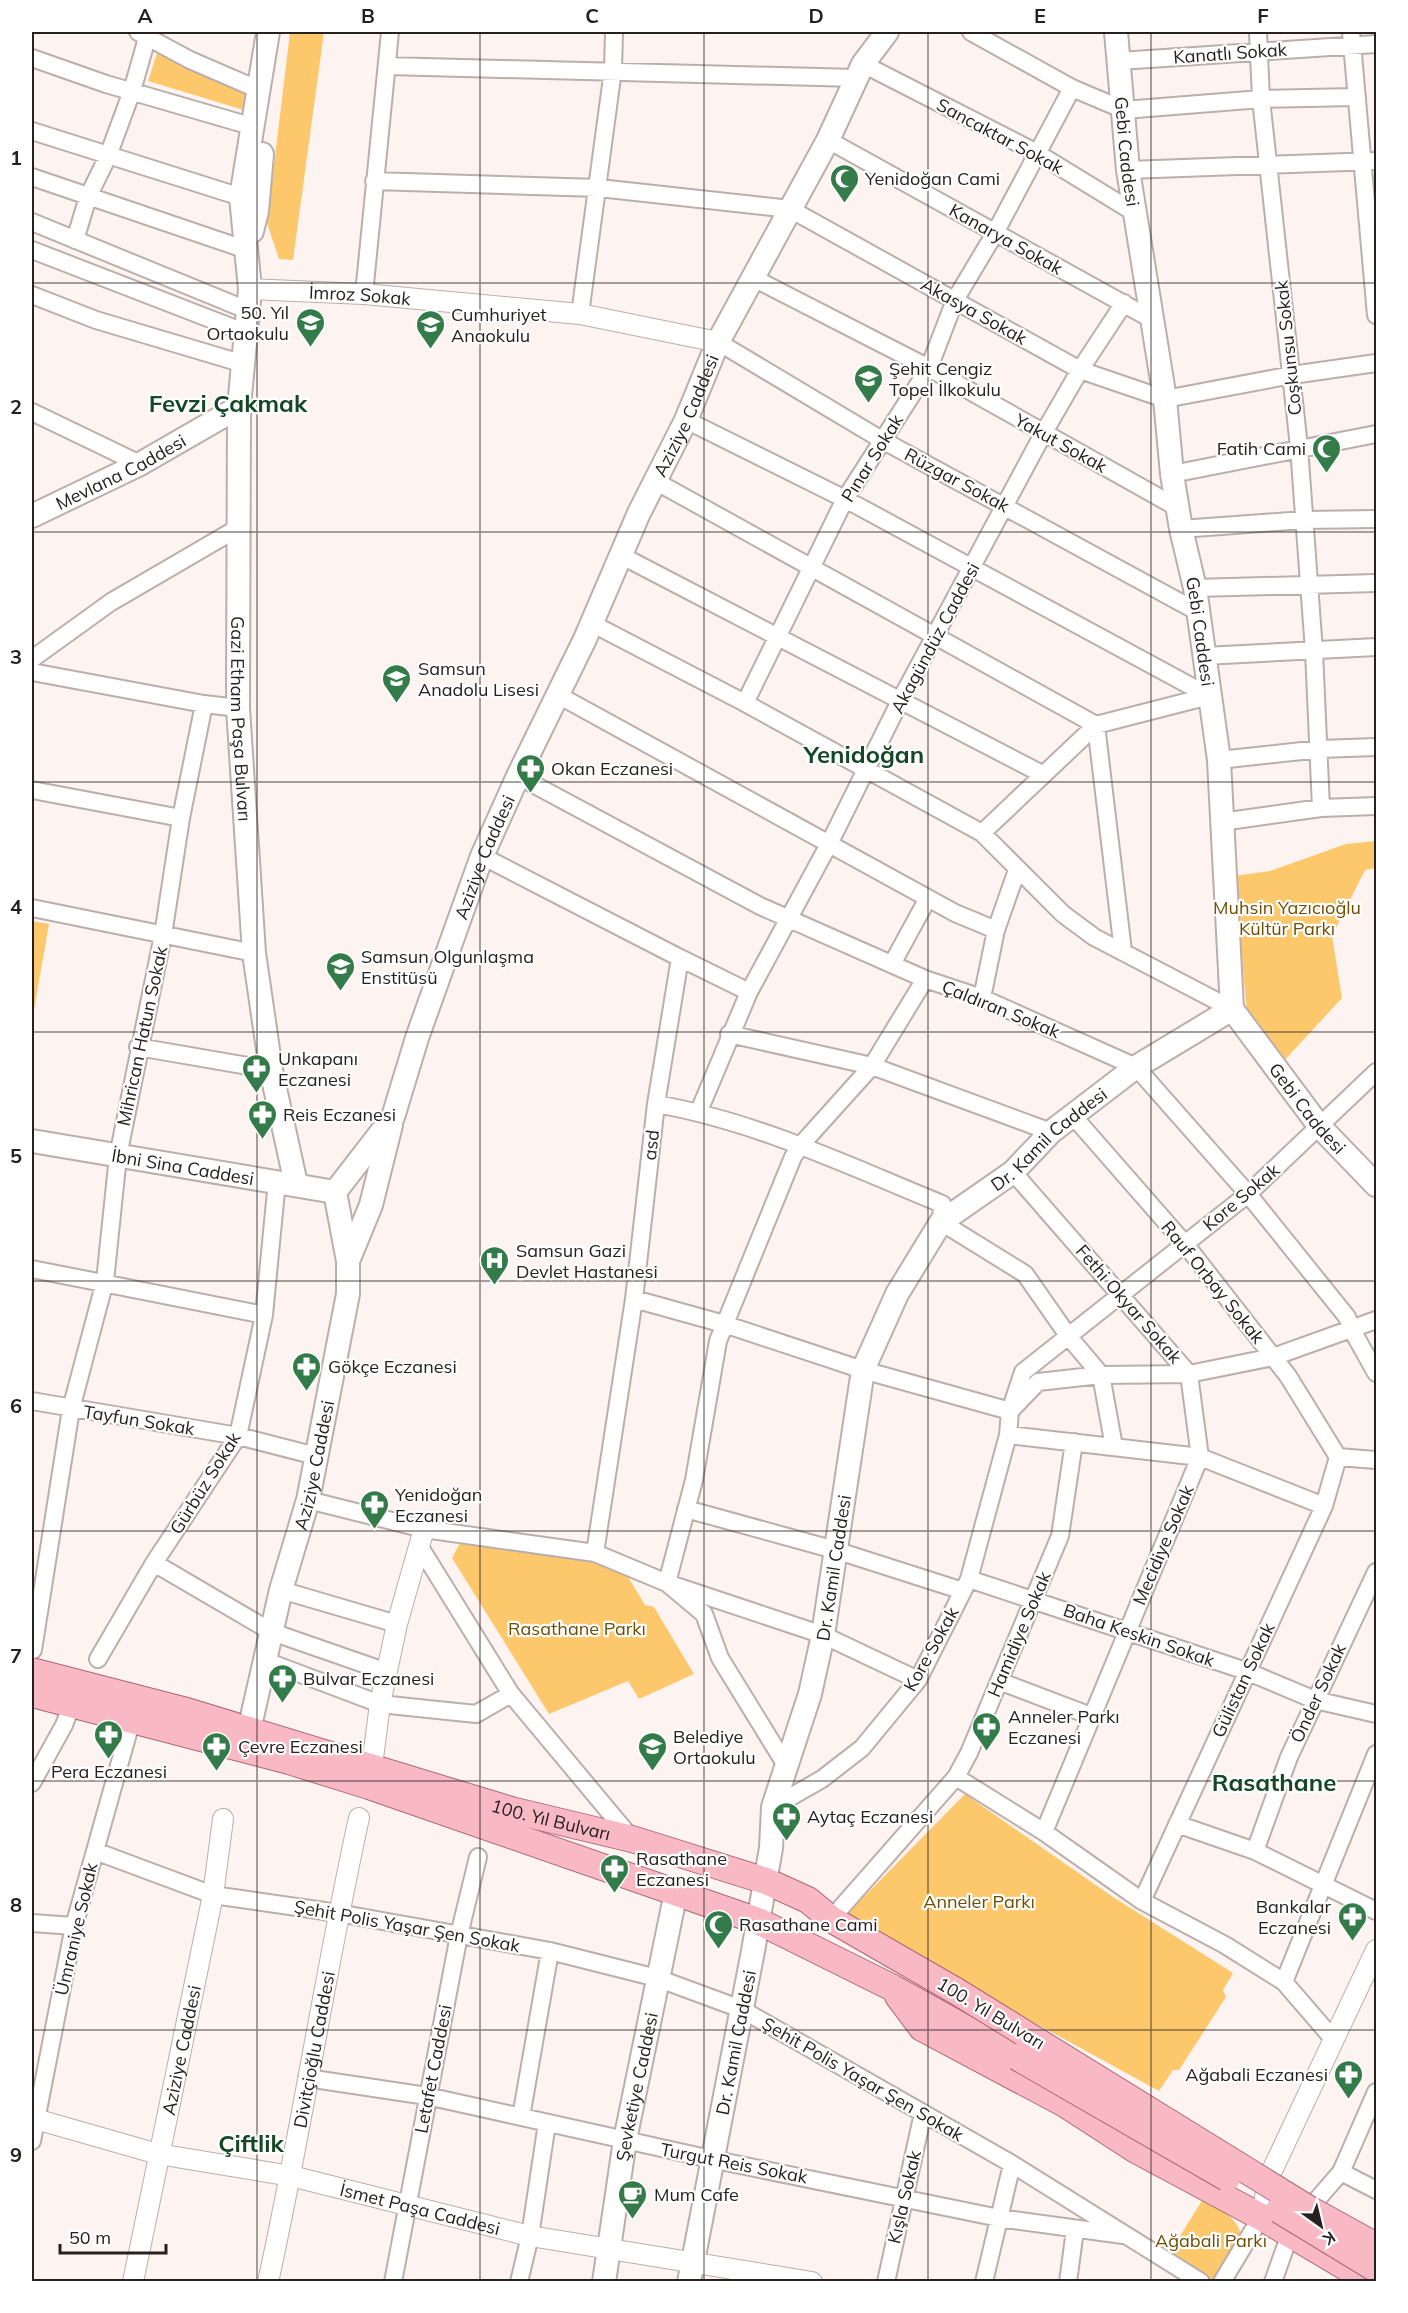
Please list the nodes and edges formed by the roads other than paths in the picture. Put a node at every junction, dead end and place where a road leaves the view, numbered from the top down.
1 (268, 32) edge
2 (277, 32) edge
3 (390, 32) edge
4 (614, 32) edge
5 (887, 32) edge
6 (971, 32) edge
7 (1116, 32) edge
8 (1258, 32) edge
9 (142, 35) edge
10 (1352, 38) edge
11 (1377, 44) edge
12 (1259, 51) junction
13 (32, 58) edge
14 (1119, 61) junction
15 (387, 66) junction
16 (614, 70) junction
17 (859, 71) junction
18 (1072, 88) junction
19 (257, 89) junction
20 (132, 91) junction
21 (1357, 97) junction
22 (1261, 99) junction
23 (1124, 110) junction
24 (254, 126) junction
25 (32, 131) edge
26 (828, 140) junction
27 (1037, 153) junction
28 (108, 156) junction
29 (1369, 160) edge
30 (1268, 163) junction
31 (1128, 170) junction
32 (32, 177) edge
33 (374, 181) junction
34 (599, 188) junction
35 (88, 197) junction
36 (241, 197) junction
37 (790, 209) junction
38 (1135, 213) junction
39 (32, 222) edge
40 (995, 233) junction
41 (75, 240) junction
42 (32, 250) edge
43 (247, 250) junction
44 (753, 278) junction
45 (364, 294) junction
46 (32, 295) edge
47 (955, 300) junction
48 (1124, 303) junction
49 (247, 310) junction
50 (580, 314) junction
51 (1377, 315) edge
52 (1153, 321) junction
53 (718, 342) junction
54 (1377, 363) edge
55 (244, 364) junction
56 (929, 368) junction
57 (1080, 370) junction
58 (1292, 375) junction
59 (1165, 399) junction
60 (240, 407) junction
61 (32, 412) edge
62 (686, 420) junction
63 (1043, 434) junction
64 (1377, 434) edge
65 (882, 440) junction
66 (1299, 447) junction
67 (140, 464) junction
68 (1173, 474) junction
69 (655, 481) junction
70 (845, 499) junction
71 (1004, 505) junction
72 (32, 516) edge
73 (1180, 519) junction
74 (1377, 519) edge
75 (1304, 520) junction
76 (238, 528) junction
77 (622, 556) junction
78 (813, 566) junction
79 (973, 569) junction
80 (1377, 583) edge
81 (1309, 584) junction
82 (1195, 588) junction
83 (1198, 612) junction
84 (591, 623) junction
85 (778, 635) junction
86 (936, 636) junction
87 (1377, 647) edge
88 (1314, 651) junction
89 (1204, 656) junction
90 (32, 659) edge
91 (32, 672) edge
92 (558, 695) junction
93 (1209, 696) junction
94 (901, 699) junction
95 (745, 703) junction
96 (204, 704) junction
97 (238, 708) junction
98 (1096, 725) junction
99 (1377, 747) edge
100 (1320, 749) junction
101 (1219, 760) junction
102 (865, 771) junction
103 (1042, 774) junction
104 (518, 776) junction
105 (32, 790) edge
106 (1377, 806) edge
107 (1321, 808) junction
108 (181, 818) junction
109 (1221, 822) junction
110 (982, 833) junction
111 (830, 844) junction
112 (482, 856) junction
113 (1017, 870) junction
114 (928, 898) junction
115 (32, 908) edge
116 (790, 919) junction
117 (996, 930) junction
118 (163, 935) junction
119 (1123, 951) junction
120 (254, 953) junction
121 (680, 958) junction
122 (892, 964) junction
123 (925, 978) junction
124 (749, 992) junction
125 (982, 998) junction
126 (1232, 1009) junction
127 (729, 1034) junction
128 (138, 1047) junction
129 (872, 1066) junction
130 (1136, 1067) junction
131 (271, 1070) junction
132 (1377, 1072) edge
133 (656, 1104) junction
134 (699, 1112) junction
135 (393, 1117) junction
136 (1074, 1117) junction
137 (1320, 1127) junction
138 (1051, 1132) junction
139 (32, 1142) edge
140 (800, 1146) junction
141 (118, 1156) junction
142 (1013, 1172) junction
143 (286, 1183) junction
144 (1377, 1185) edge
145 (336, 1192) junction
146 (1248, 1194) junction
147 (941, 1222) junction
148 (1185, 1244) junction
149 (348, 1261) junction
150 (32, 1269) edge
151 (105, 1281) junction
152 (1121, 1294) junction
153 (634, 1299) junction
154 (264, 1315) junction
155 (1377, 1320) edge
156 (724, 1324) junction
157 (1352, 1330) junction
158 (1069, 1337) junction
159 (1273, 1357) junction
160 (863, 1370) junction
161 (1377, 1373) edge
162 (1189, 1374) junction
163 (1101, 1375) junction
164 (32, 1401) edge
165 (71, 1409) junction
166 (1010, 1411) junction
167 (1008, 1435) junction
168 (238, 1436) junction
169 (1074, 1442) junction
170 (1114, 1447) junction
171 (316, 1456) junction
172 (1200, 1457) junction
173 (1338, 1457) junction
174 (1377, 1460) edge
175 (308, 1500) junction
176 (1324, 1506) junction
177 (686, 1509) junction
178 (422, 1538) junction
179 (835, 1550) junction
180 (595, 1553) junction
181 (154, 1563) junction
182 (1377, 1572) edge
183 (667, 1583) junction
184 (966, 1585) junction
185 (281, 1590) junction
186 (1033, 1599) junction
187 (398, 1624) junction
188 (1127, 1631) junction
189 (272, 1632) junction
190 (823, 1635) junction
191 (32, 1656) edge
192 (98, 1659) dead end
193 (266, 1661) junction
194 (1246, 1671) junction
195 (387, 1672) junction
196 (918, 1680) junction
197 (999, 1682) junction
198 (32, 1694) edge
199 (511, 1694) junction
200 (1315, 1700) junction
201 (72, 1704) junction
202 (380, 1704) junction
203 (1377, 1714) edge
204 (1091, 1716) junction
205 (132, 1719) junction
206 (249, 1730) junction
207 (1377, 1754) edge
208 (372, 1767) junction
209 (787, 1767) junction
210 (956, 1777) junction
211 (32, 1783) edge
212 (773, 1807) junction
213 (359, 1818) dead end
214 (223, 1819) dead end
215 (1177, 1824) junction
216 (1044, 1832) junction
217 (632, 1839) junction
218 (94, 1851) junction
219 (1255, 1851) junction
220 (478, 1857) dead end
221 (766, 1881) junction
222 (1323, 1885) junction
223 (676, 1892) junction
224 (213, 1895) junction
225 (1142, 1901) junction
226 (1377, 1911) edge
227 (338, 1913) junction
228 (831, 1919) junction
229 (759, 1921) junction
230 (32, 1923) edge
231 (74, 1926) junction
232 (459, 1935) junction
233 (1377, 1950) edge
234 (550, 1951) junction
235 (657, 1978) junction
236 (1284, 1982) junction
237 (893, 1988) junction
238 (741, 2009) junction
239 (1334, 2040) junction
240 (307, 2078) junction
241 (427, 2096) junction
242 (1375, 2097) edge
243 (924, 2113) junction
244 (520, 2117) junction
245 (34, 2119) edge
246 (547, 2123) junction
247 (625, 2140) junction
248 (32, 2141) edge
249 (159, 2154) junction
250 (711, 2159) junction
251 (1012, 2164) junction
252 (1341, 2172) junction
253 (291, 2176) junction
254 (1377, 2190) edge
255 (903, 2197) junction
256 (409, 2205) junction
257 (1309, 2210) junction
258 (1261, 2217) junction
259 (999, 2218) junction
260 (1075, 2230) junction
261 (1290, 2234) junction
262 (530, 2235) junction
263 (1127, 2236) junction
264 (1377, 2246) edge
265 (610, 2249) junction
266 (1377, 2269) edge
267 (690, 2272) edge
268 (133, 2282) edge
269 (268, 2282) edge
270 (393, 2282) edge
271 (519, 2282) edge
272 (604, 2282) edge
273 (812, 2282) edge
274 (885, 2282) edge
275 (984, 2282) edge
276 (1068, 2282) edge
277 (1201, 2282) edge
278 (1222, 2282) edge
279 (1273, 2282) edge
280 (1371, 2282) edge

1 - 19 main road, Gazi Etham Paşa Bulvarı
2 - 43 main road
3 - 15 street
4 - 16 street
5 - 17 main road, Aziziye Caddesi
6 - 18 street
7 - 14 main road, Gebi Caddesi
8 - 12 street, Coşkunsu Sokak
9 - 19 street
9 - 20 street
10 - 11 street, Kanatlı Sokak
10 - 12 street, Kanatlı Sokak
10 - 21 street
12 - 14 street, Kanatlı Sokak
12 - 22 street, Coşkunsu Sokak
13 - 20 street
14 - 23 main road, Gebi Caddesi
15 - 16 street
15 - 33 street
16 - 17 street
16 - 34 street
17 - 26 main road, Aziziye Caddesi
17 - 27 street, Sancaktar Sokak
18 - 23 street
18 - 27 street, Pınar Sokak
19 - 24 main road, Gazi Etham Paşa Bulvarı
20 - 24 street
20 - 28 street
21 - 22 street
21 - 29 street
22 - 23 street
22 - 30 street, Coşkunsu Sokak
23 - 31 main road, Gebi Caddesi
24 - 36 main road, Gazi Etham Paşa Bulvarı
25 - 28 street
26 - 37 main road, Aziziye Caddesi
26 - 40 street, Kanarya Sokak
27 - 38 street, Sancaktar Sokak
27 - 40 street, Pınar Sokak
28 - 35 street
28 - 36 street
29 - 30 street
29 - 51 street
30 - 31 street
30 - 58 street, Coşkunsu Sokak
31 - 38 main road, Gebi Caddesi
32 - 35 street
33 - 34 street
33 - 45 street
34 - 37 street
34 - 50 street
35 - 41 street
35 - 43 street
36 - 43 main road, Gazi Etham Paşa Bulvarı
37 - 44 main road, Aziziye Caddesi
37 - 47 street, Akasya Sokak
38 - 52 main road, Gebi Caddesi
39 - 41 street
40 - 47 street, Pınar Sokak
40 - 48 street, Kanarya Sokak
41 - 49 street
42 - 49 street
43 - 49 main road, Gazi Etham Paşa Bulvarı
44 - 53 main road, Aziziye Caddesi
44 - 56 street, Yakut Sokak
45 - 49 street, İmroz Sokak
45 - 50 street, İmroz Sokak
46 - 55 street
47 - 56 street, Pınar Sokak
47 - 57 street, Akasya Sokak
48 - 52 street, Kanarya Sokak
48 - 57 street, Akagündüz Caddesi
49 - 55 main road, Gazi Etham Paşa Bulvarı
50 - 53 street, İmroz Sokak
52 - 59 main road, Gebi Caddesi
53 - 62 main road, Aziziye Caddesi
53 - 65 street, Rüzgar Sokak
54 - 58 street
55 - 60 main road, Gazi Etham Paşa Bulvarı
56 - 63 street, Yakut Sokak
56 - 65 street, Pınar Sokak
57 - 59 street, Akasya Sokak
57 - 63 street, Akagündüz Caddesi
58 - 59 street
58 - 66 street, Coşkunsu Sokak
59 - 68 main road, Gebi Caddesi
60 - 67 main road, Mevlana Caddesi
60 - 76 main road, Gazi Etham Paşa Bulvarı
61 - 67 street
62 - 69 main road, Aziziye Caddesi
62 - 70 street
63 - 71 street, Akagündüz Caddesi
63 - 73 street, Yakut Sokak
64 - 66 street
65 - 70 street, Pınar Sokak
65 - 71 street, Rüzgar Sokak
66 - 68 street
66 - 75 street, Coşkunsu Sokak
67 - 72 main road, Mevlana Caddesi
68 - 73 main road, Gebi Caddesi
69 - 77 main road, Aziziye Caddesi
69 - 78 street
70 - 78 street, Pınar Sokak
70 - 79 street
71 - 79 street, Akagündüz Caddesi
71 - 83 street, Rüzgar Sokak
73 - 75 street
73 - 82 main road, Gebi Caddesi
74 - 75 street
75 - 81 street, Coşkunsu Sokak
76 - 90 street
76 - 97 main road, Gazi Etham Paşa Bulvarı
77 - 84 main road, Aziziye Caddesi
77 - 85 street
78 - 85 street, Pınar Sokak
78 - 86 street
79 - 86 street, Akagündüz Caddesi
79 - 93 street
80 - 81 street
81 - 82 street
81 - 88 street, Coşkunsu Sokak
82 - 83 main road, Gebi Caddesi
83 - 89 main road, Gebi Caddesi
84 - 92 main road, Aziziye Caddesi
84 - 95 street
85 - 94 street
85 - 95 street, Pınar Sokak
86 - 94 street, Akagündüz Caddesi
86 - 98 street
87 - 88 street
88 - 89 street
88 - 100 street, Coşkunsu Sokak
89 - 93 main road, Gebi Caddesi
91 - 96 street
92 - 104 main road, Aziziye Caddesi
92 - 111 street
93 - 98 street
93 - 101 main road, Gebi Caddesi
94 - 102 street, Akagündüz Caddesi
94 - 103 street
95 - 102 street
96 - 97 street
96 - 108 street, Mihrican Hatun Sokak
97 - 120 main road, Gazi Etham Paşa Bulvarı
98 - 103 street
98 - 119 street
99 - 100 street
100 - 101 street
100 - 107 street, Coşkunsu Sokak
101 - 109 main road, Gebi Caddesi
102 - 110 street
102 - 111 street, Akagündüz Caddesi
103 - 110 street
104 - 112 main road, Aziziye Caddesi
104 - 116 street, Çaldıran Sokak
105 - 108 street
106 - 107 street
107 - 109 street
108 - 118 street, Mihrican Hatun Sokak
109 - 126 main road, Gebi Caddesi
110 - 113 street
111 - 114 street
111 - 116 street, Akagündüz Caddesi
112 - 121 street
112 - 135 main road, Aziziye Caddesi
113 - 117 street
113 - 119 street
114 - 117 street
114 - 122 street
115 - 118 street
116 - 122 street, Çaldıran Sokak
116 - 124 street, Akagündüz Caddesi
117 - 125 street
118 - 120 street
118 - 128 street, Mihrican Hatun Sokak
119 - 126 street
120 - 131 main road, Gazi Etham Paşa Bulvarı
121 - 124 street
121 - 133 street, asd
122 - 123 street, Çaldıran Sokak
123 - 125 street, Çaldıran Sokak
123 - 129 street
124 - 127 street, Akagündüz Caddesi
125 - 130 street, Çaldıran Sokak
126 - 130 main road, Dr. Kamil Caddesi
126 - 137 main road, Gebi Caddesi
127 - 129 street
127 - 134 street, Akagündüz Caddesi
128 - 131 street
128 - 141 street, Mihrican Hatun Sokak
129 - 138 street
129 - 140 street
130 - 136 main road, Dr. Kamil Caddesi
130 - 146 street, Çaldıran Sokak
131 - 143 main road, Gazi Etham Paşa Bulvarı
132 - 137 street, Kore Sokak
133 - 134 street
133 - 153 street, asd
134 - 140 street
135 - 145 main road, Aziziye Caddesi
135 - 149 main road
136 - 138 main road, Dr. Kamil Caddesi
136 - 148 street, Rauf Orbay Sokak
137 - 144 main road, Gebi Caddesi
137 - 146 street, Kore Sokak
138 - 142 main road, Dr. Kamil Caddesi
139 - 141 main road, İbni Sina Caddesi
140 - 147 street
140 - 156 street
141 - 143 main road, İbni Sina Caddesi
141 - 151 street, Mihrican Hatun Sokak
142 - 147 main road, Dr. Kamil Caddesi
142 - 152 street, Fethi Okyar Sokak
143 - 145 main road, İbni Sina Caddesi
143 - 154 street, Gürbüz Sokak
145 - 149 main road, Aziziye Caddesi
146 - 148 street, Kore Sokak
146 - 157 street, Çaldıran Sokak
147 - 158 street
147 - 160 main road, Dr. Kamil Caddesi
148 - 152 street, Kore Sokak
148 - 159 street, Rauf Orbay Sokak
149 - 171 main road, Aziziye Caddesi
150 - 151 street
151 - 154 street
151 - 165 street, Mihrican Hatun Sokak
152 - 158 street, Kore Sokak
152 - 162 street, Fethi Okyar Sokak
153 - 156 street
153 - 180 street, asd
154 - 168 street, Gürbüz Sokak
155 - 157 street
156 - 160 street
156 - 177 street
157 - 159 street
157 - 161 street, Çaldıran Sokak
158 - 163 street
158 - 166 street, Kore Sokak
159 - 162 street
159 - 173 street, Rauf Orbay Sokak
160 - 166 street
160 - 179 main road, Dr. Kamil Caddesi
162 - 163 street
162 - 172 street, Fethi Okyar Sokak
163 - 166 street
163 - 170 street
164 - 165 street, Tayfun Sokak
165 - 168 street, Tayfun Sokak
165 - 191 street, Mihrican Hatun Sokak
166 - 167 street, Kore Sokak
167 - 169 street
167 - 184 street, Kore Sokak
168 - 171 street, Tayfun Sokak
168 - 181 street, Gürbüz Sokak
169 - 170 street
169 - 186 street, Hamidiye Sokak
170 - 172 street
171 - 175 main road, Aziziye Caddesi
172 - 176 street
172 - 188 street, Mecidiye Sokak
173 - 174 street
173 - 176 street, Gülistan Sokak
175 - 178 street
175 - 185 main road, Aziziye Caddesi
176 - 194 street, Gülistan Sokak
177 - 179 street, Baha Keskin Sokak
177 - 183 street
178 - 180 street
178 - 187 street
178 - 199 street
179 - 184 street, Baha Keskin Sokak
179 - 190 main road, Dr. Kamil Caddesi
180 - 183 street
181 - 189 street
181 - 192 street, Gürbüz Sokak
182 - 200 street, Önder Sokak
183 - 190 street
183 - 209 street
184 - 186 street, Baha Keskin Sokak
184 - 196 street, Kore Sokak
185 - 187 street
185 - 189 main road, Aziziye Caddesi
186 - 188 street, Baha Keskin Sokak
186 - 197 street, Hamidiye Sokak
187 - 195 street
188 - 194 street, Baha Keskin Sokak
188 - 204 street, Mecidiye Sokak
189 - 193 main road, Aziziye Caddesi
189 - 195 street
190 - 196 street
190 - 209 main road, Dr. Kamil Caddesi
191 - 206 main road, 100. Yıl Bulvarı
193 - 202 street
193 - 206 main road, Aziziye Caddesi
194 - 200 street, Baha Keskin Sokak
194 - 215 street, Gülistan Sokak
195 - 202 street
196 - 212 street, Kore Sokak
197 - 204 street
197 - 210 street, Hamidiye Sokak
198 - 201 main road, 100. Yıl Bulvarı
199 - 202 street
199 - 217 street
200 - 203 street, Baha Keskin Sokak
200 - 219 street, Önder Sokak
201 - 205 main road, 100. Yıl Bulvarı
201 - 211 street
202 - 208 street
204 - 216 street, Mecidiye Sokak
205 - 218 street, Ümraniye Sokak
205 - 223 main road, 100. Yıl Bulvarı
206 - 208 main road, 100. Yıl Bulvarı
207 - 222 street
208 - 217 main road, 100. Yıl Bulvarı
209 - 212 main road, Dr. Kamil Caddesi
210 - 216 street
210 - 228 street, Hamidiye Sokak
212 - 221 main road, Dr. Kamil Caddesi
213 - 227 street, Divitçioğlu Caddesi
214 - 224 street, Aziziye Caddesi
215 - 219 street
215 - 225 street, Gülistan Sokak
216 - 225 street
217 - 221 main road, 100. Yıl Bulvarı
218 - 224 street, Şehit Polis Yaşar Şen Sokak
218 - 231 street, Ümraniye Sokak
219 - 222 street
220 - 232 street, Letafet Caddesi
221 - 228 main road, 100. Yıl Bulvarı
221 - 229 main road, Dr. Kamil Caddesi
222 - 226 street
222 - 236 street
223 - 229 main road, 100. Yıl Bulvarı
223 - 235 main road, Şevketiye Caddesi
224 - 227 street, Şehit Polis Yaşar Şen Sokak
224 - 249 street, Aziziye Caddesi
225 - 236 street
227 - 232 street, Şehit Polis Yaşar Şen Sokak
227 - 240 street, Divitçioğlu Caddesi
228 - 257 main road, 100. Yıl Bulvarı, bridge
229 - 237 main road, 100. Yıl Bulvarı
229 - 238 main road, Dr. Kamil Caddesi
230 - 231 street
231 - 245 street, Ümraniye Sokak
232 - 234 street, Şehit Polis Yaşar Şen Sokak
232 - 241 street, Letafet Caddesi
233 - 239 street
234 - 235 street, Şehit Polis Yaşar Şen Sokak
234 - 244 street
235 - 238 street, Şehit Polis Yaşar Şen Sokak
235 - 247 main road, Şevketiye Caddesi
236 - 239 street
237 - 258 main road
237 - 266 main road, 100. Yıl Bulvarı, bridge
238 - 243 street, Şehit Polis Yaşar Şen Sokak
238 - 250 main road, Dr. Kamil Caddesi
239 - 258 street
240 - 241 street, Turgut Reis Sokak
240 - 253 street, Divitçioğlu Caddesi
241 - 244 street, Turgut Reis Sokak
241 - 256 street, Letafet Caddesi
242 - 252 street
243 - 251 street, Şehit Polis Yaşar Şen Sokak
243 - 255 street, Kışla Sokak
244 - 246 street, Turgut Reis Sokak
245 - 248 street, Ümraniye Sokak
245 - 249 street, İsmet Paşa Caddesi
246 - 247 street, Turgut Reis Sokak
246 - 262 street
247 - 250 street, Turgut Reis Sokak
247 - 265 main road, Şevketiye Caddesi
249 - 253 street, İsmet Paşa Caddesi
249 - 268 street, Aziziye Caddesi
250 - 255 street, Turgut Reis Sokak
250 - 267 main road, Dr. Kamil Caddesi
251 - 259 street
251 - 263 street, Şehit Polis Yaşar Şen Sokak
252 - 254 street
252 - 257 street
253 - 256 street, İsmet Paşa Caddesi
253 - 269 street, Divitçioğlu Caddesi
255 - 259 street, Turgut Reis Sokak
255 - 274 street, Kışla Sokak
256 - 262 street, İsmet Paşa Caddesi
256 - 270 street, Letafet Caddesi
257 - 264 main road, 100. Yıl Bulvarı, bridge
258 - 261 main road
258 - 278 street
259 - 260 street, Turgut Reis Sokak
259 - 275 street
260 - 263 street, Turgut Reis Sokak
260 - 276 street
261 - 279 street
261 - 280 main road
262 - 265 street, İsmet Paşa Caddesi
262 - 271 street
263 - 277 street, Şehit Polis Yaşar Şen Sokak
265 - 267 street, İsmet Paşa Caddesi
265 - 272 main road, Şevketiye Caddesi
267 - 273 street, İsmet Paşa Caddesi

